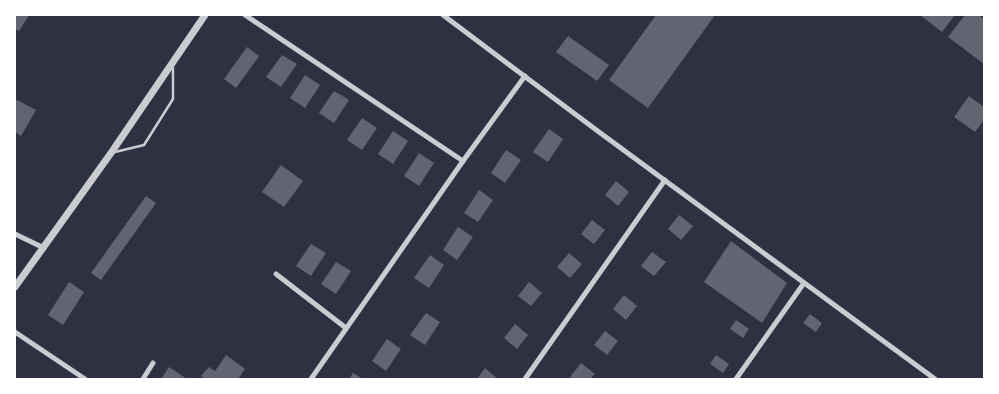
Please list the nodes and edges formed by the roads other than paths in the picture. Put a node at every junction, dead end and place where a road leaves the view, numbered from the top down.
1 (205, 15) edge
2 (245, 15) edge
3 (443, 15) edge
4 (173, 62) junction
5 (525, 76) junction
6 (111, 153) junction
7 (463, 161) junction
8 (665, 180) junction
9 (15, 234) edge
10 (44, 248) junction
11 (276, 274) dead end
12 (804, 283) junction
13 (15, 287) edge
14 (346, 328) junction
15 (15, 332) edge
16 (153, 363) dead end
17 (85, 379) edge
18 (143, 379) edge
19 (311, 379) edge
20 (525, 379) edge
21 (736, 379) edge
22 (935, 379) edge

1 - 4 street
2 - 7 street
3 - 5 street
4 - 6 street
4 - 6 lane
5 - 7 street
5 - 8 street
6 - 10 street
7 - 14 street
8 - 12 street
8 - 20 street
9 - 10 street
10 - 13 street
11 - 14 street
12 - 21 street
12 - 22 street
14 - 19 street
15 - 17 street
16 - 18 street

